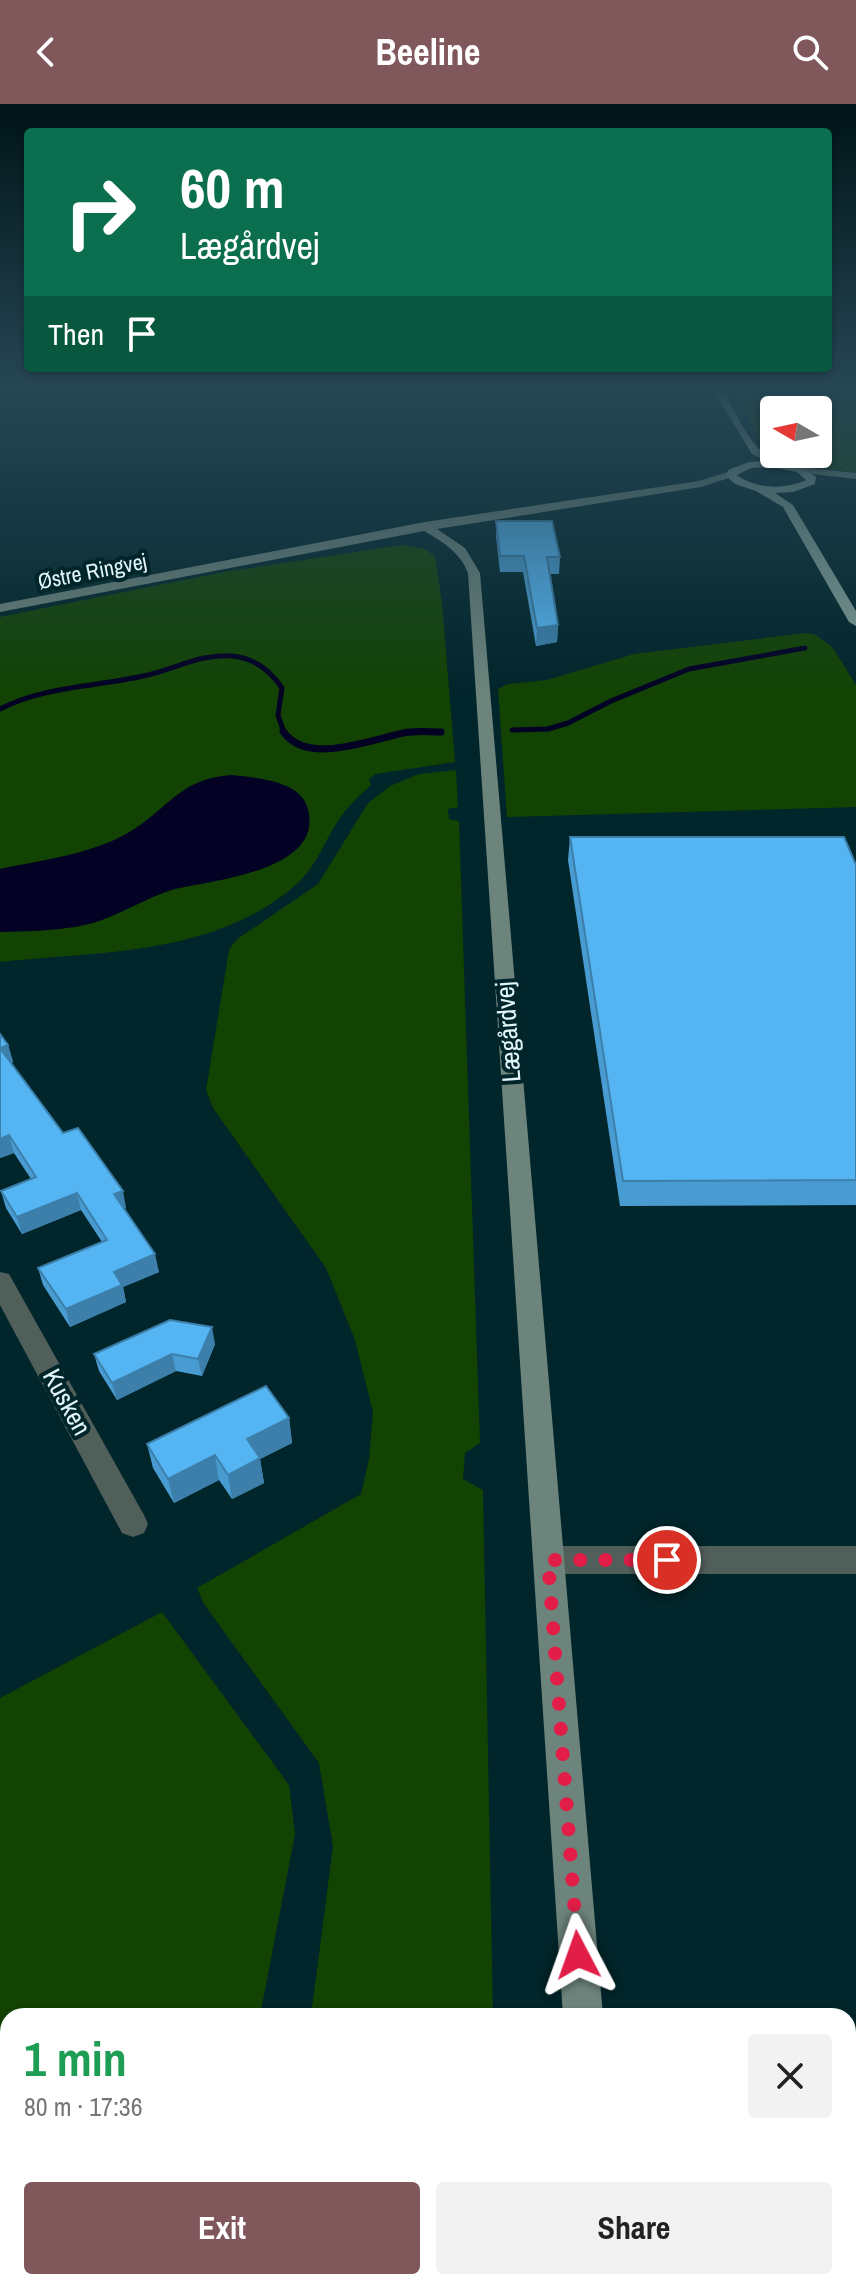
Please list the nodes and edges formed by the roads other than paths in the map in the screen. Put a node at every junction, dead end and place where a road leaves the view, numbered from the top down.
1 (664, 490) edge
2 (714, 490) edge
3 (758, 490) edge
4 (796, 490) edge
5 (787, 505) junction
6 (430, 530) junction
7 (0, 608) edge
8 (856, 622) edge
9 (0, 1281) edge
10 (133, 1524) dead end
11 (548, 1560) junction
12 (856, 1560) edge
13 (582, 2008) edge

1 - 6 street, Østre Ringvej
2 - 6 street, Østre Ringvej
3 - 5 main road
4 - 5 main road
5 - 8 main road
6 - 7 street, Østre Ringvej
6 - 11 street, Lægårdvej
9 - 10 street, Kusken
11 - 12 street
11 - 13 street, Lægårdvej

